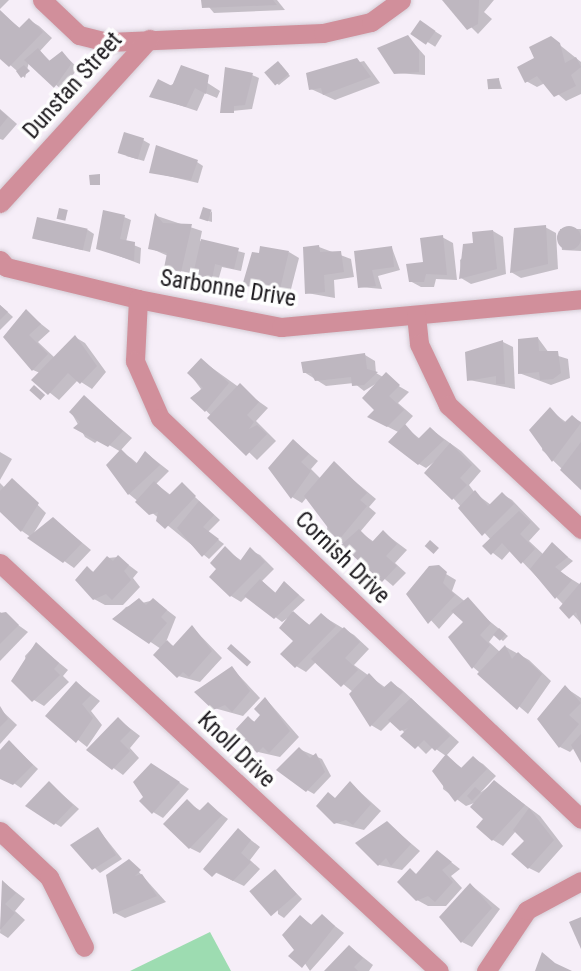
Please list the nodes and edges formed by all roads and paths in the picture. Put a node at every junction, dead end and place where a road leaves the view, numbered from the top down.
1 (42, 0) edge
2 (401, 0) edge
3 (149, 39) junction
4 (0, 203) edge
5 (0, 260) edge
6 (138, 299) junction
7 (581, 299) edge
8 (416, 314) junction
9 (581, 529) edge
10 (0, 563) edge
11 (581, 820) edge
12 (0, 831) edge
13 (581, 881) edge
14 (84, 947) dead end
15 (439, 971) edge
16 (486, 971) edge

1 - 3 street
2 - 3 street, Dunstan Street
3 - 4 street, Dunstan Street
5 - 6 street, Sarbonne Drive
6 - 8 street, Sarbonne Drive
6 - 11 street, Cornish Drive
7 - 8 street, Sarbonne Drive
8 - 9 street
10 - 15 street, Knoll Drive
12 - 14 street
13 - 16 street

